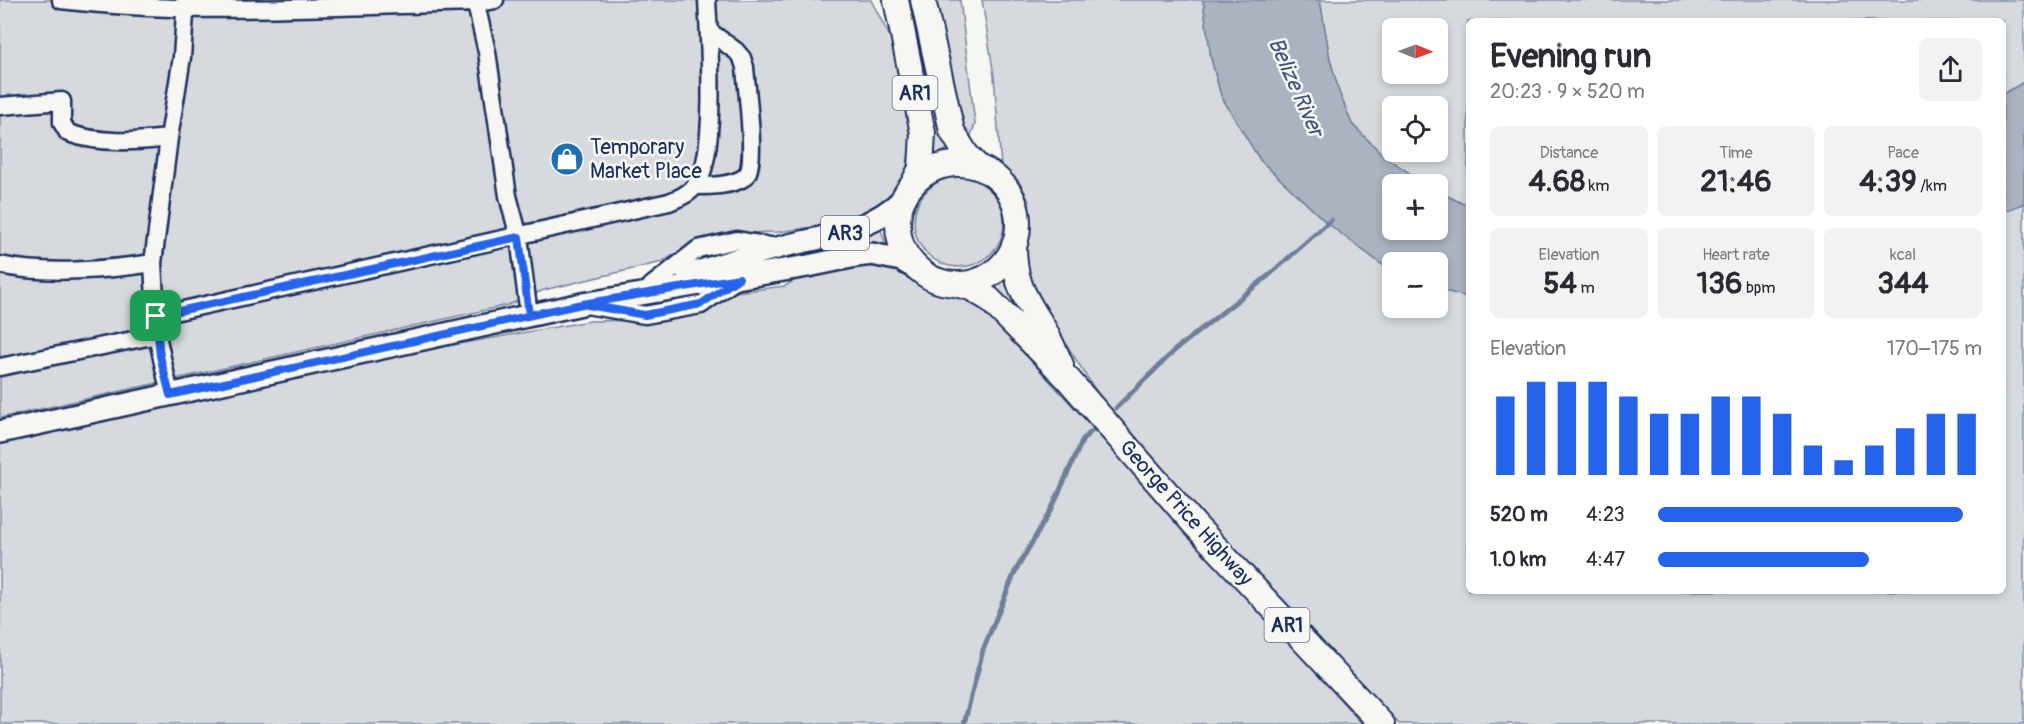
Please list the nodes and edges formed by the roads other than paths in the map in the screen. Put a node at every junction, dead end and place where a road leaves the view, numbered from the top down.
1 (61, 0) edge
2 (495, 0) edge
3 (707, 0) edge
4 (896, 0) edge
5 (923, 0) edge
6 (475, 1) edge
7 (186, 5) edge
8 (709, 31) junction
9 (0, 106) edge
10 (169, 138) junction
11 (977, 166) junction
12 (695, 186) junction
13 (908, 191) junction
14 (519, 237) junction
15 (1014, 245) junction
16 (153, 263) junction
17 (0, 265) edge
18 (922, 272) junction
19 (954, 284) junction
20 (592, 302) junction
21 (529, 315) junction
22 (156, 316) junction
23 (157, 335) junction
24 (0, 367) edge
25 (1067, 378) junction
26 (170, 395) junction
27 (0, 432) edge
28 (1382, 724) edge

1 - 7 street
2 - 6 street
3 - 8 street
4 - 13 highway, AR1
5 - 11 highway, AR1
6 - 7 street
6 - 14 street
7 - 10 street
8 - 12 street
8 - 12 street
9 - 10 street
10 - 16 street
11 - 13 highway
11 - 15 highway
12 - 14 street
13 - 18 highway
13 - 20 main road, AR3
14 - 21 street
14 - 22 street
15 - 19 highway
15 - 25 highway, George Price Highway / AR1
16 - 17 street
16 - 22 street
18 - 19 highway
18 - 20 main road, AR3
19 - 25 highway, George Price Highway / AR1
20 - 21 main road, AR3
21 - 26 main road, AR3
22 - 23 street
23 - 24 street
23 - 26 street
25 - 28 highway, George Price Highway / AR1
26 - 27 main road, AR3

